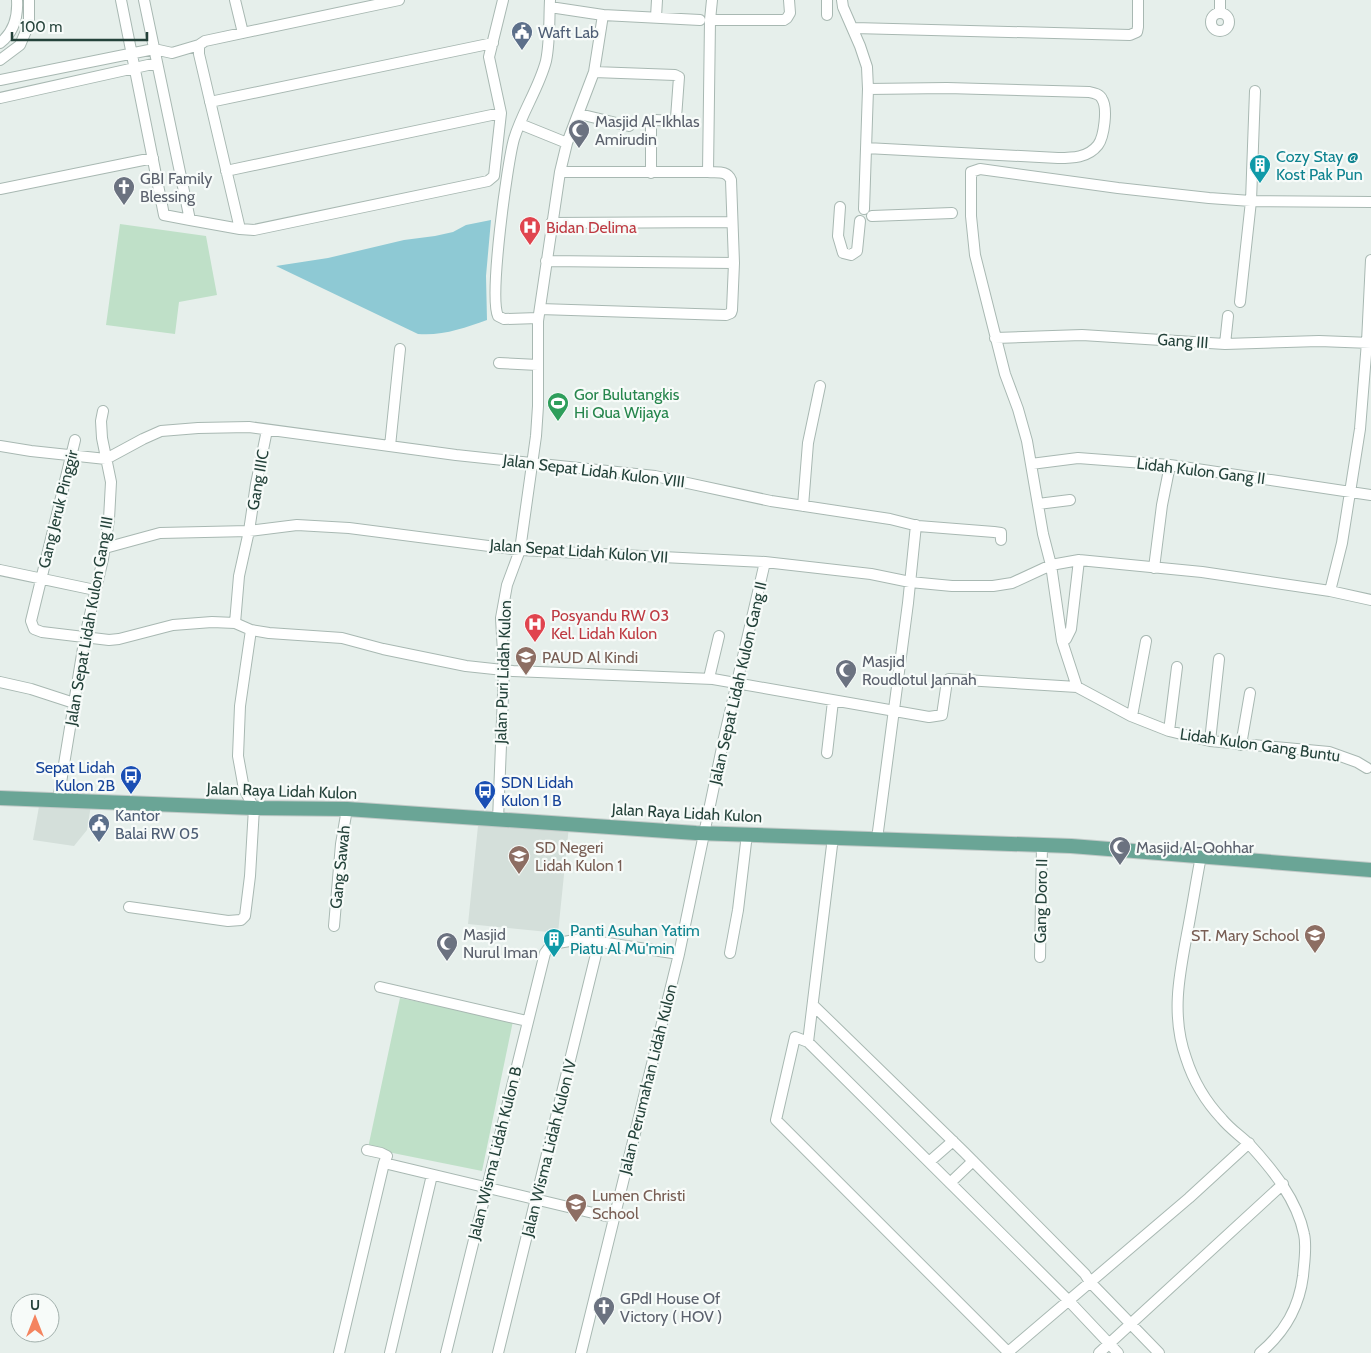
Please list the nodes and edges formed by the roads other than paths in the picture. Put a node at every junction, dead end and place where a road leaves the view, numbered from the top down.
1 (17, 0) edge
2 (29, 0) edge
3 (121, 0) edge
4 (144, 0) edge
5 (235, 0) edge
6 (399, 0) edge
7 (504, 0) edge
8 (657, 0) edge
9 (712, 0) edge
10 (789, 0) edge
11 (827, 0) edge
12 (842, 0) edge
13 (1138, 0) edge
14 (1220, 0) edge
15 (550, 3) edge
16 (1220, 12) dead end
17 (603, 15) junction
18 (827, 15) dead end
19 (656, 17) junction
20 (705, 20) junction
21 (854, 28) junction
22 (243, 33) junction
23 (0, 43) edge
24 (493, 43) junction
25 (199, 46) junction
26 (154, 49) junction
27 (132, 53) junction
28 (0, 60) edge
29 (157, 63) junction
30 (135, 68) junction
31 (594, 72) junction
32 (0, 80) edge
33 (868, 89) junction
34 (1255, 90) dead end
35 (0, 98) edge
36 (210, 102) junction
37 (501, 113) junction
38 (579, 114) junction
39 (520, 124) junction
40 (630, 126) dead end
41 (566, 143) junction
42 (866, 148) junction
43 (153, 158) junction
44 (226, 171) junction
45 (560, 172) junction
46 (708, 172) junction
47 (651, 173) junction
48 (0, 189) edge
49 (1251, 201) junction
50 (1371, 202) edge
51 (840, 207) dead end
52 (864, 209) junction
53 (952, 213) dead end
54 (872, 216) junction
55 (190, 220) junction
56 (860, 221) junction
57 (731, 222) junction
58 (551, 223) junction
59 (240, 229) junction
60 (1371, 260) edge
61 (546, 261) junction
62 (734, 264) junction
63 (1240, 302) dead end
64 (539, 314) junction
65 (1228, 316) dead end
66 (995, 338) junction
67 (1369, 343) edge
68 (1225, 344) junction
69 (400, 349) dead end
70 (499, 362) dead end
71 (538, 365) junction
72 (820, 386) dead end
73 (102, 411) dead end
74 (267, 430) junction
75 (75, 440) dead end
76 (0, 446) edge
77 (390, 446) junction
78 (72, 456) junction
79 (106, 459) junction
80 (532, 464) junction
81 (1031, 464) junction
82 (1170, 465) junction
83 (1350, 491) junction
84 (1371, 495) edge
85 (1070, 500) dead end
86 (1038, 504) junction
87 (804, 506) junction
88 (916, 525) junction
89 (249, 531) junction
90 (1001, 540) dead end
91 (105, 548) junction
92 (520, 550) junction
93 (1079, 560) junction
94 (765, 562) junction
95 (1051, 565) junction
96 (1154, 568) junction
97 (0, 570) edge
98 (40, 578) junction
99 (910, 582) junction
100 (95, 590) junction
101 (1330, 591) junction
102 (1371, 600) edge
103 (235, 623) junction
104 (251, 630) junction
105 (85, 636) junction
106 (719, 636) dead end
107 (1062, 641) junction
108 (1146, 641) dead end
109 (1219, 659) dead end
110 (1178, 667) dead end
111 (504, 670) junction
112 (709, 678) junction
113 (0, 682) edge
114 (736, 682) junction
115 (1076, 687) junction
116 (1250, 693) dead end
117 (833, 701) junction
118 (74, 703) junction
119 (894, 711) junction
120 (1132, 716) junction
121 (1169, 731) junction
122 (1210, 741) junction
123 (1241, 745) junction
124 (827, 753) dead end
125 (1367, 768) dead end
126 (0, 798) edge
127 (58, 801) junction
128 (254, 808) junction
129 (347, 809) junction
130 (498, 820) junction
131 (704, 833) junction
132 (747, 834) junction
133 (833, 837) junction
134 (877, 839) junction
135 (1042, 845) junction
136 (1201, 856) junction
137 (1371, 870) edge
138 (128, 907) dead end
139 (334, 926) dead end
140 (599, 942) junction
141 (730, 953) dead end
142 (679, 954) junction
143 (1040, 957) dead end
144 (380, 987) dead end
145 (813, 1004) junction
146 (527, 1021) junction
147 (808, 1042) junction
148 (953, 1141) junction
149 (1249, 1143) junction
150 (366, 1150) dead end
151 (973, 1161) junction
152 (929, 1162) junction
153 (384, 1163) junction
154 (432, 1175) junction
155 (950, 1183) junction
156 (1282, 1184) junction
157 (486, 1188) junction
158 (536, 1199) junction
159 (614, 1218) junction
160 (1090, 1282) junction
161 (1068, 1300) junction
162 (1130, 1325) junction
163 (1109, 1344) junction
164 (339, 1353) edge
165 (390, 1353) edge
166 (446, 1353) edge
167 (498, 1353) edge
168 (581, 1353) edge
169 (1007, 1353) edge
170 (1099, 1353) edge
171 (1118, 1353) edge
172 (1158, 1353) edge
173 (1260, 1353) edge

1 - 23 street
2 - 28 street
3 - 27 street
4 - 26 street
5 - 22 street
6 - 22 street
7 - 24 street
8 - 19 street
9 - 20 street
10 - 20 street
11 - 18 street
12 - 21 street
13 - 21 street
14 - 16 street
15 - 17 street
15 - 39 street
17 - 19 street
17 - 31 street, Jalan Puri Lidah Kulon
19 - 20 street
20 - 46 street
21 - 33 street
22 - 25 street
24 - 36 street
24 - 37 street
25 - 26 street
25 - 36 street
26 - 27 street
26 - 29 street
27 - 30 street
27 - 32 street
29 - 30 street
29 - 55 street
30 - 35 street
30 - 43 street
31 - 38 street, Jalan Puri Lidah Kulon
31 - 47 street
33 - 42 street
33 - 42 street
34 - 49 street
36 - 44 street
37 - 44 street
37 - 59 street
38 - 40 street
38 - 41 street, Jalan Puri Lidah Kulon
39 - 41 street
39 - 64 street
41 - 45 street, Jalan Puri Lidah Kulon
42 - 52 street
43 - 48 street
43 - 55 street
44 - 59 street
45 - 47 street
45 - 58 street, Jalan Puri Lidah Kulon
46 - 47 street
46 - 57 street
49 - 50 street
49 - 63 street
49 - 66 street
51 - 56 street
52 - 54 street
52 - 56 street
53 - 54 street
54 - 56 street
55 - 59 street
57 - 58 street
57 - 62 street
58 - 61 street, Jalan Puri Lidah Kulon
60 - 67 street
61 - 62 street
61 - 64 street, Jalan Puri Lidah Kulon
62 - 64 street
64 - 71 street, Jalan Puri Lidah Kulon
65 - 68 street
66 - 68 street, Gang III
66 - 81 street
67 - 68 street, Gang III
67 - 83 street
69 - 77 street
70 - 71 street
71 - 80 street, Jalan Puri Lidah Kulon
72 - 87 street
73 - 79 street, Jalan Sepat Lidah Kulon Gang III
74 - 77 street, Jalan Sepat Lidah Kulon VIII
74 - 79 street, Jalan Sepat Lidah Kulon VIII
74 - 89 street, Gang IIIC
75 - 78 street, Gang Jeruk Pinggir
76 - 78 street
77 - 80 street, Jalan Sepat Lidah Kulon VIII
78 - 79 street
78 - 98 street, Gang Jeruk Pinggir
79 - 91 street, Jalan Sepat Lidah Kulon Gang III
80 - 87 street, Jalan Sepat Lidah Kulon VIII
80 - 92 street, Jalan Puri Lidah Kulon
81 - 82 street, Lidah Kulon Gang II
81 - 86 street
82 - 83 street, Lidah Kulon Gang II
82 - 96 street
83 - 84 street, Lidah Kulon Gang II
83 - 101 street
85 - 86 street
86 - 95 street
87 - 88 street, Jalan Sepat Lidah Kulon VIII
88 - 90 street, Jalan Sepat Lidah Kulon VIII
88 - 99 street
89 - 91 street, Jalan Sepat Lidah Kulon VII
89 - 92 street, Jalan Sepat Lidah Kulon VII
89 - 103 street, Gang IIIC
91 - 100 street, Jalan Sepat Lidah Kulon Gang III
92 - 94 street, Jalan Sepat Lidah Kulon VII
92 - 111 street, Jalan Puri Lidah Kulon
93 - 95 street, Jalan Sepat Lidah Kulon VII
93 - 96 street, Jalan Sepat Lidah Kulon VII
93 - 107 street
94 - 99 street, Jalan Sepat Lidah Kulon VII
94 - 114 street, Jalan Sepat Lidah Kulon Gang II
95 - 99 street, Jalan Sepat Lidah Kulon VII
95 - 107 street
96 - 101 street, Jalan Sepat Lidah Kulon VII
97 - 98 street
98 - 100 street
98 - 105 street, Gang Jeruk Pinggir
99 - 119 street
100 - 105 street, Jalan Sepat Lidah Kulon Gang III
101 - 102 street, Jalan Sepat Lidah Kulon VII
103 - 104 street
103 - 105 street
104 - 111 street
104 - 128 street
105 - 118 street, Jalan Sepat Lidah Kulon Gang III
106 - 112 street
107 - 115 street
108 - 120 street
109 - 122 street
110 - 121 street
111 - 112 street
111 - 130 street, Jalan Puri Lidah Kulon
112 - 114 street
113 - 118 street
114 - 117 street
114 - 131 street, Jalan Sepat Lidah Kulon Gang II
115 - 119 street
115 - 120 street, Lidah Kulon Gang Buntu
116 - 123 street
117 - 119 street
117 - 124 street
118 - 127 street, Jalan Sepat Lidah Kulon Gang III
119 - 134 street
120 - 121 street, Lidah Kulon Gang Buntu
121 - 122 street, Lidah Kulon Gang Buntu
122 - 123 street, Lidah Kulon Gang Buntu
123 - 125 street, Lidah Kulon Gang Buntu
126 - 127 main road, Jalan Raya Lidah Kulon
127 - 128 main road, Jalan Raya Lidah Kulon
128 - 129 main road, Jalan Raya Lidah Kulon
128 - 138 street
129 - 130 main road, Jalan Raya Lidah Kulon
129 - 139 street, Gang Sawah
130 - 131 main road, Jalan Raya Lidah Kulon
131 - 132 main road, Jalan Raya Lidah Kulon
131 - 142 street, Jalan Perumahan Lidah Kulon
132 - 133 main road, Jalan Raya Lidah Kulon
132 - 141 street
133 - 134 main road, Jalan Raya Lidah Kulon
133 - 145 street
134 - 135 main road, Jalan Raya Lidah Kulon
135 - 136 main road, Jalan Raya Lidah Kulon
135 - 143 street, Gang Doro II
136 - 137 main road, Jalan Raya Lidah Kulon
136 - 149 street
140 - 142 street
140 - 146 street, Jalan Wisma Lidah Kulon B
140 - 158 street, Jalan Wisma Lidah Kulon IV
142 - 159 street, Jalan Perumahan Lidah Kulon
144 - 146 street
145 - 147 street
145 - 148 street
146 - 157 street, Jalan Wisma Lidah Kulon B
147 - 152 street
147 - 169 street
148 - 151 street
148 - 152 street
149 - 156 street
149 - 160 street
150 - 153 street
151 - 155 street
151 - 160 street
152 - 155 street
153 - 154 street
153 - 164 street
154 - 157 street
154 - 165 street
155 - 161 street
156 - 162 street
156 - 173 street
157 - 158 street
157 - 166 street, Jalan Wisma Lidah Kulon B
158 - 159 street
158 - 167 street, Jalan Wisma Lidah Kulon IV
159 - 168 street, Jalan Perumahan Lidah Kulon
160 - 161 street
160 - 162 street
161 - 163 street
161 - 169 street
162 - 163 street
162 - 172 street
163 - 170 street
163 - 171 street

